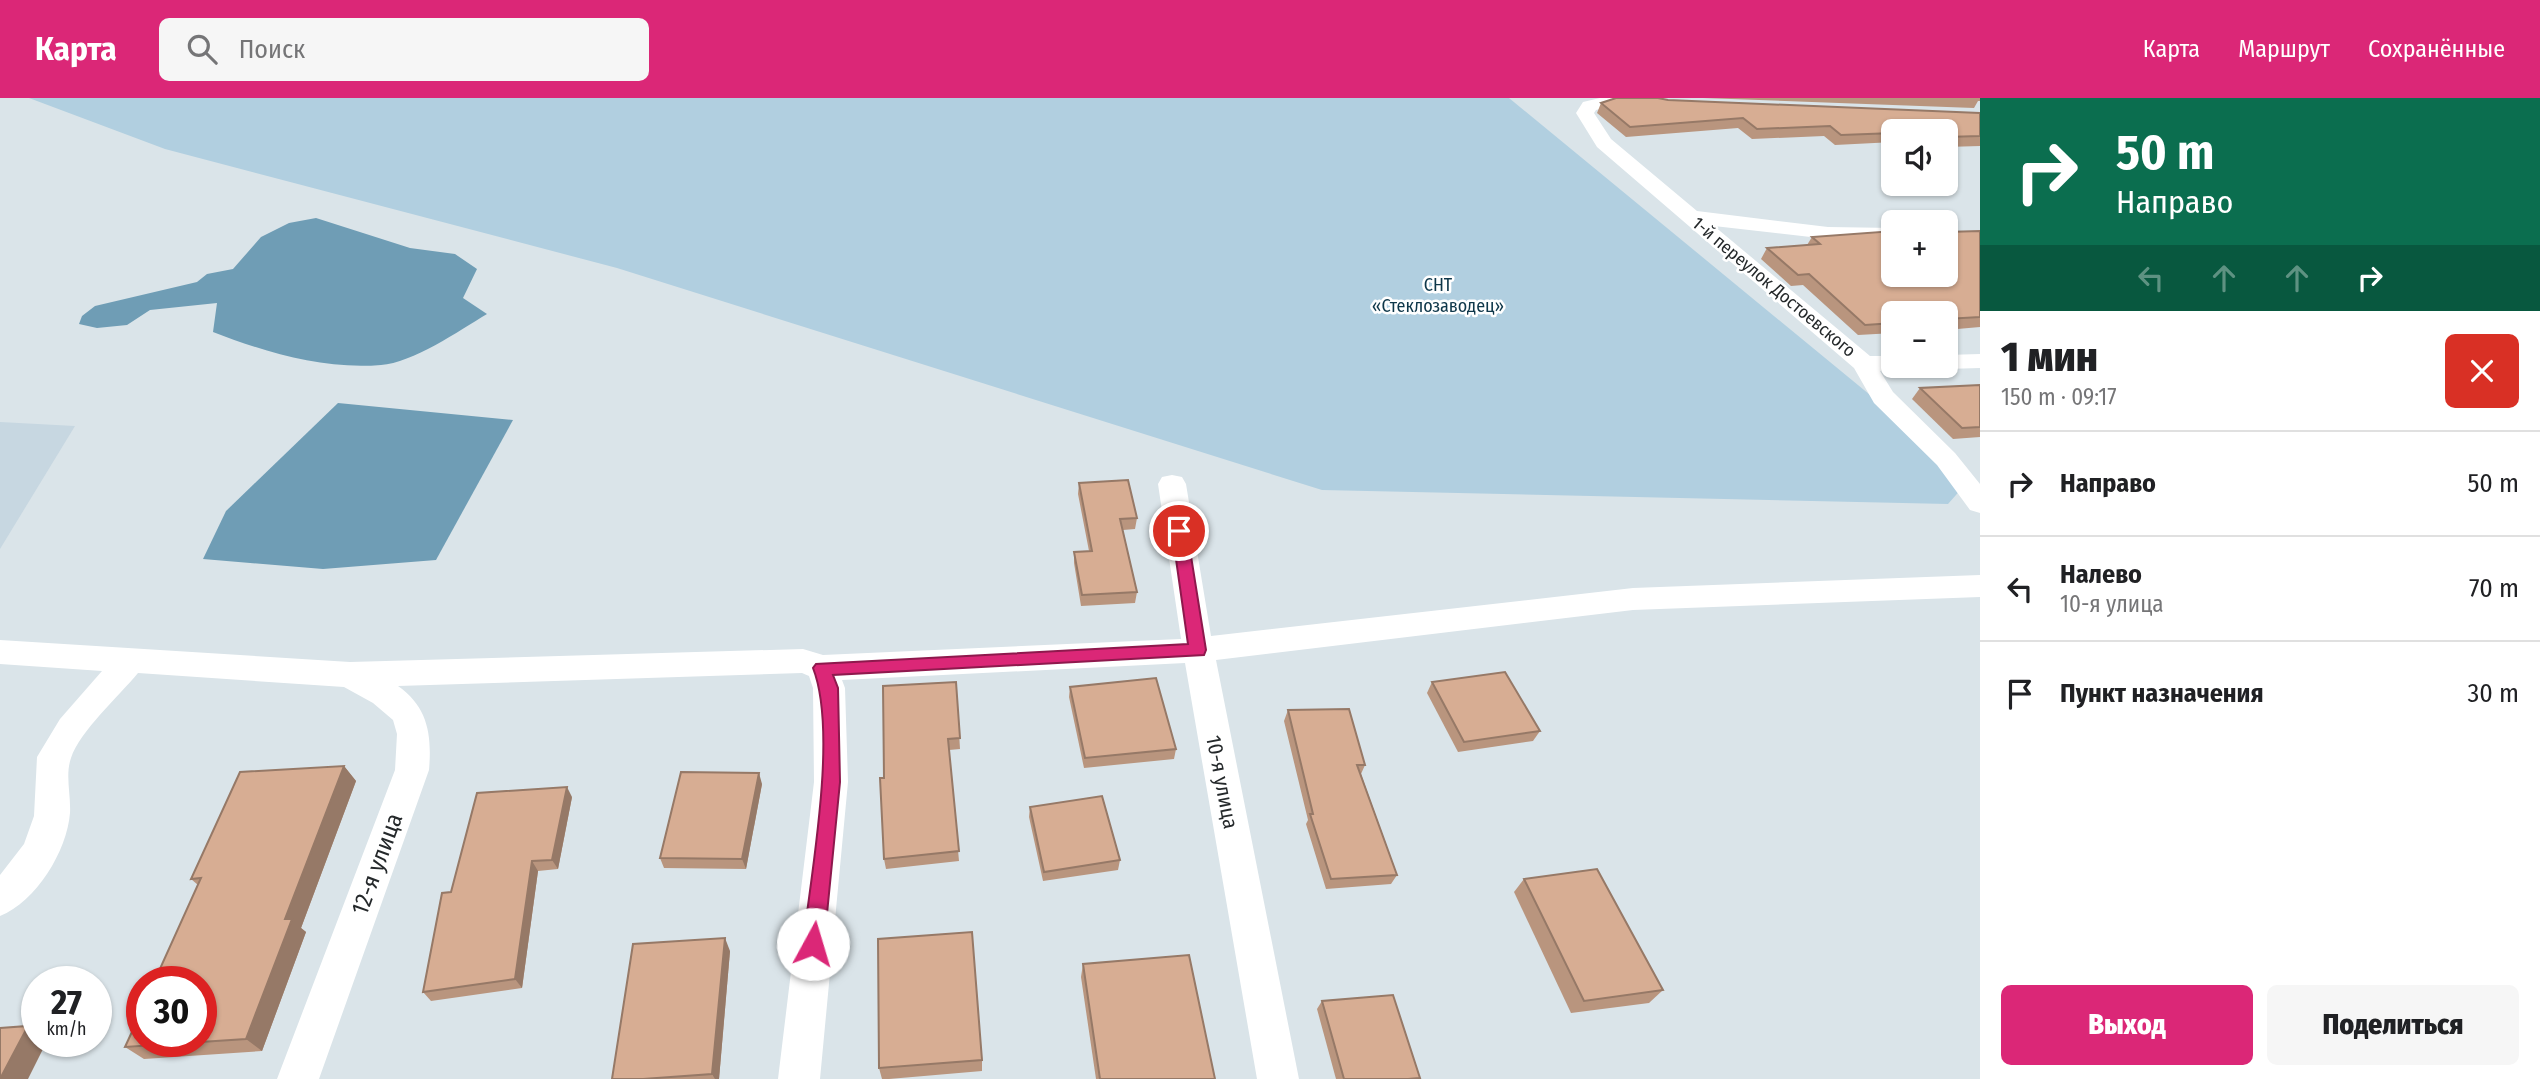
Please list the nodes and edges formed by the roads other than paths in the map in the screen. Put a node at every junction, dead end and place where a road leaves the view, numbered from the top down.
1 (1622, 98) edge
2 (1691, 217) junction
3 (1881, 234) edge
4 (1980, 361) edge
5 (1958, 362) edge
6 (1881, 363) edge
7 (1864, 364) junction
8 (1172, 484) dead end
9 (1980, 503) edge
10 (1980, 586) edge
11 (1198, 650) junction
12 (0, 652) edge
13 (129, 662) junction
14 (822, 668) junction
15 (350, 675) junction
16 (0, 900) edge
17 (298, 1079) edge
18 (799, 1079) edge
19 (1278, 1079) edge

1 - 2 street, 1-й переулок Достоевского
2 - 3 street
2 - 7 street, 1-й переулок Достоевского
4 - 5 street
6 - 7 street
7 - 9 street, 1-й переулок Достоевского
8 - 11 street, 10-я улица
10 - 11 street
11 - 14 street
11 - 19 street, 10-я улица
12 - 13 street
13 - 15 street
13 - 16 street
14 - 15 street
14 - 18 street
15 - 17 street, 12-я улица

